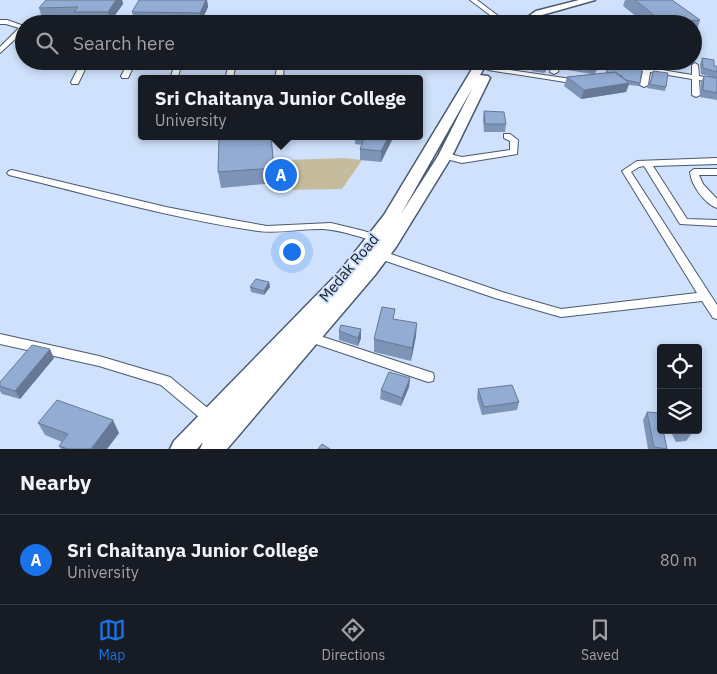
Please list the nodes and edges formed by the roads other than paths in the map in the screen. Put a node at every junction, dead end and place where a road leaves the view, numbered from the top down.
1 (473, 0) edge
2 (567, 0) edge
3 (590, 0) edge
4 (494, 15) edge
5 (520, 15) edge
6 (536, 15) edge
7 (0, 22) edge
8 (15, 25) edge
9 (15, 36) edge
10 (0, 51) edge
11 (81, 70) edge
12 (128, 70) edge
13 (485, 70) edge
14 (486, 70) edge
15 (519, 70) edge
16 (646, 70) joint
17 (695, 70) edge
18 (125, 76) dead end
19 (695, 78) junction
20 (717, 81) edge
21 (75, 82) dead end
22 (579, 82) edge
23 (644, 85) dead end
24 (696, 95) dead end
25 (507, 136) dead end
26 (445, 156) junction
27 (717, 161) edge
28 (647, 164) junction
29 (12, 172) dead end
30 (717, 172) edge
31 (717, 205) edge
32 (717, 223) edge
33 (375, 238) junction
34 (381, 255) junction
35 (705, 296) junction
36 (716, 311) edge
37 (311, 338) junction
38 (0, 339) edge
39 (428, 377) dead end
40 (211, 419) junction
41 (182, 449) edge
42 (212, 449) edge

1 - 4 street
2 - 5 main road
3 - 6 main road
7 - 8 street
9 - 10 street
11 - 21 street
12 - 18 street
13 - 33 main road, Medak Road
14 - 26 main road, Medak Road
15 - 22 street
16 - 19 street
16 - 23 street
17 - 19 street
19 - 20 street
19 - 24 street
25 - 26 street
26 - 34 main road, Medak Road
27 - 28 street
28 - 32 street
28 - 35 street
29 - 33 street
30 - 31 street
33 - 40 main road, Medak Road
34 - 35 street
34 - 37 main road, Medak Road
35 - 36 street
37 - 39 street
37 - 42 main road, Medak Road
38 - 40 street
40 - 41 main road, Medak Road

